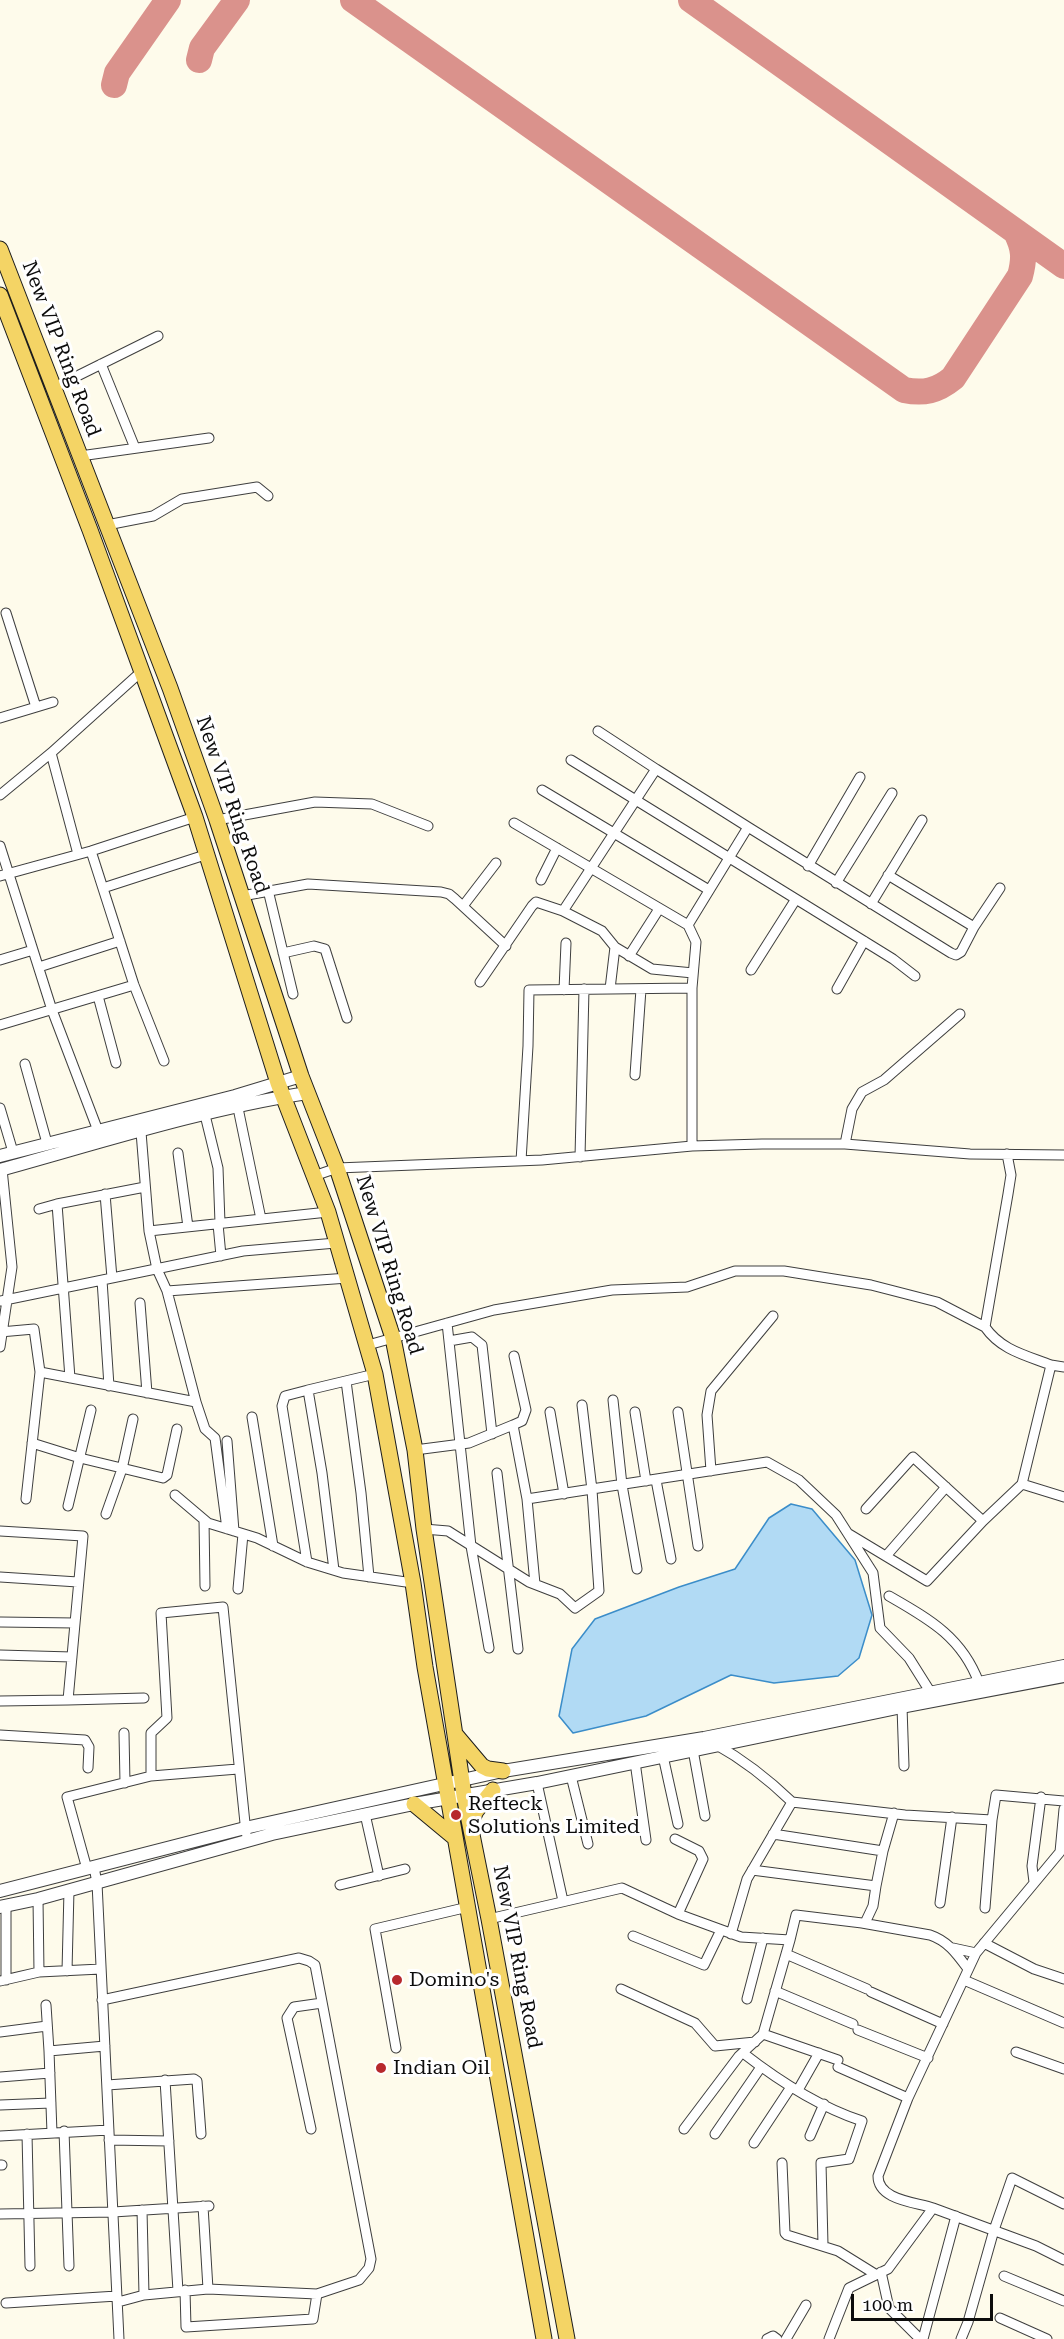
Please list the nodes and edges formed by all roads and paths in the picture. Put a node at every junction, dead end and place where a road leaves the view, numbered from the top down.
1 (0, 249) edge
2 (17, 294) junction
3 (2, 307) edge
4 (158, 336) dead end
5 (101, 364) junction
6 (54, 388) junction
7 (209, 438) dead end
8 (135, 448) junction
9 (80, 456) junction
10 (268, 496) dead end
11 (107, 525) junction
12 (6, 613) dead end
13 (142, 671) junction
14 (53, 702) dead end
15 (36, 707) junction
16 (1, 716) edge
17 (598, 731) dead end
18 (51, 753) junction
19 (571, 760) dead end
20 (656, 769) junction
21 (860, 777) dead end
22 (542, 790) dead end
23 (892, 793) dead end
24 (0, 795) edge
25 (635, 800) junction
26 (195, 817) junction
27 (217, 820) junction
28 (921, 820) dead end
29 (514, 823) dead end
30 (428, 826) dead end
31 (748, 827) junction
32 (615, 834) junction
33 (0, 846) edge
34 (557, 848) junction
35 (91, 851) junction
36 (78, 854) junction
37 (208, 854) junction
38 (729, 858) junction
39 (496, 863) dead end
40 (808, 866) junction
41 (591, 869) junction
42 (4, 875) edge
43 (888, 875) junction
44 (541, 880) dead end
45 (836, 883) junction
46 (103, 888) junction
47 (1000, 888) dead end
48 (268, 890) junction
49 (709, 890) junction
50 (242, 896) junction
51 (796, 899) junction
52 (871, 904) junction
53 (463, 906) junction
54 (659, 909) junction
55 (563, 911) junction
56 (688, 925) junction
57 (974, 927) junction
58 (120, 941) junction
59 (864, 941) junction
60 (566, 943) dead end
61 (506, 946) junction
62 (615, 948) junction
63 (33, 950) junction
64 (283, 953) junction
65 (629, 956) junction
66 (0, 960) edge
67 (39, 967) junction
68 (751, 970) dead end
69 (693, 973) junction
70 (915, 976) dead end
71 (480, 982) dead end
72 (134, 985) junction
73 (692, 988) junction
74 (584, 989) junction
75 (610, 989) junction
76 (641, 989) junction
77 (837, 989) dead end
78 (564, 990) junction
79 (293, 994) dead end
80 (99, 996) junction
81 (52, 1010) junction
82 (960, 1014) dead end
83 (347, 1018) dead end
84 (0, 1025) edge
85 (164, 1061) dead end
86 (116, 1063) dead end
87 (26, 1064) dead end
88 (635, 1075) dead end
89 (301, 1076) junction
90 (280, 1090) junction
91 (308, 1093) junction
92 (238, 1107) junction
93 (0, 1108) edge
94 (205, 1115) junction
95 (98, 1130) junction
96 (141, 1132) junction
97 (102, 1142) junction
98 (47, 1143) junction
99 (845, 1144) junction
100 (692, 1146) junction
101 (13, 1152) junction
102 (178, 1153) dead end
103 (1007, 1154) junction
104 (1064, 1155) edge
105 (0, 1156) edge
106 (580, 1157) junction
107 (521, 1161) junction
108 (337, 1168) junction
109 (1, 1169) edge
110 (314, 1176) junction
111 (145, 1187) junction
112 (105, 1194) junction
113 (57, 1204) junction
114 (39, 1209) dead end
115 (328, 1212) junction
116 (261, 1219) junction
117 (219, 1223) junction
118 (188, 1227) junction
119 (149, 1231) junction
120 (336, 1243) junction
121 (221, 1256) junction
122 (12, 1267) junction
123 (0, 1269) edge
124 (157, 1269) junction
125 (112, 1278) junction
126 (348, 1278) junction
127 (102, 1280) junction
128 (62, 1288) junction
129 (166, 1291) junction
130 (4, 1300) edge
131 (140, 1303) dead end
132 (773, 1316) dead end
133 (447, 1323) junction
134 (985, 1326) junction
135 (1, 1332) edge
136 (393, 1338) junction
137 (449, 1341) junction
138 (368, 1345) junction
139 (0, 1347) edge
140 (514, 1356) dead end
141 (1052, 1365) junction
142 (1064, 1367) edge
143 (40, 1372) junction
144 (375, 1374) junction
145 (70, 1378) junction
146 (346, 1380) junction
147 (109, 1386) junction
148 (308, 1390) junction
149 (147, 1393) junction
150 (613, 1400) dead end
151 (196, 1402) junction
152 (582, 1405) dead end
153 (91, 1410) dead end
154 (550, 1412) dead end
155 (635, 1412) dead end
156 (678, 1412) dead end
157 (252, 1418) dead end
158 (133, 1419) dead end
159 (513, 1425) junction
160 (177, 1429) dead end
161 (492, 1434) junction
162 (227, 1441) dead end
163 (32, 1443) junction
164 (459, 1444) junction
165 (415, 1450) junction
166 (80, 1458) junction
167 (122, 1469) junction
168 (711, 1471) junction
169 (497, 1473) dead end
170 (687, 1475) junction
171 (651, 1480) junction
172 (1022, 1484) junction
173 (622, 1485) junction
174 (946, 1487) junction
175 (592, 1490) junction
176 (564, 1494) junction
177 (175, 1495) dead end
178 (1064, 1497) edge
179 (26, 1499) dead end
180 (527, 1499) junction
181 (68, 1506) dead end
182 (866, 1509) dead end
183 (106, 1514) dead end
184 (204, 1520) junction
185 (983, 1521) junction
186 (424, 1529) junction
187 (0, 1531) edge
188 (235, 1531) junction
189 (847, 1533) junction
190 (273, 1546) junction
191 (471, 1546) junction
192 (698, 1546) dead end
193 (886, 1556) junction
194 (670, 1559) dead end
195 (307, 1562) junction
196 (637, 1569) dead end
197 (334, 1570) junction
198 (510, 1570) junction
199 (369, 1577) junction
200 (0, 1578) edge
201 (78, 1582) junction
202 (414, 1583) junction
203 (535, 1584) junction
204 (205, 1586) dead end
205 (238, 1589) dead end
206 (889, 1596) dead end
207 (0, 1622) edge
208 (75, 1623) junction
209 (489, 1648) dead end
210 (518, 1649) dead end
211 (0, 1655) edge
212 (72, 1658) junction
213 (1064, 1665) edge
214 (1064, 1676) edge
215 (979, 1683) junction
216 (931, 1697) junction
217 (144, 1698) dead end
218 (68, 1700) junction
219 (0, 1701) edge
220 (902, 1707) junction
221 (124, 1733) dead end
222 (455, 1734) junction
223 (0, 1735) edge
224 (704, 1738) junction
225 (716, 1745) junction
226 (693, 1750) junction
227 (663, 1756) junction
228 (635, 1762) junction
229 (904, 1766) dead end
230 (88, 1768) dead end
231 (238, 1770) junction
232 (503, 1771) junction
233 (151, 1776) junction
234 (571, 1776) junction
235 (125, 1783) junction
236 (537, 1783) junction
237 (455, 1789) junction
238 (493, 1790) junction
239 (1041, 1797) junction
240 (1064, 1801) edge
241 (792, 1802) junction
242 (414, 1804) junction
243 (1064, 1809) edge
244 (365, 1814) junction
245 (894, 1814) junction
246 (705, 1816) dead end
247 (952, 1817) junction
248 (992, 1820) junction
249 (470, 1824) junction
250 (678, 1824) dead end
251 (245, 1828) junction
252 (773, 1834) junction
253 (456, 1838) junction
254 (675, 1839) dead end
255 (646, 1840) dead end
256 (247, 1841) junction
257 (588, 1844) dead end
258 (883, 1851) junction
259 (90, 1868) junction
260 (405, 1869) dead end
261 (752, 1870) junction
262 (379, 1876) junction
263 (97, 1882) junction
264 (1034, 1882) junction
265 (340, 1885) dead end
266 (876, 1886) junction
267 (69, 1890) junction
268 (0, 1891) edge
269 (38, 1899) junction
270 (563, 1901) junction
271 (940, 1903) dead end
272 (3, 1906) edge
273 (873, 1906) junction
274 (468, 1907) junction
275 (985, 1908) dead end
276 (678, 1914) junction
277 (489, 1919) junction
278 (864, 1923) junction
279 (878, 1926) junction
280 (722, 1930) junction
281 (731, 1934) junction
282 (633, 1936) dead end
283 (763, 1938) junction
284 (790, 1940) junction
285 (984, 1943) junction
286 (953, 1948) junction
287 (976, 1953) junction
288 (786, 1954) junction
289 (101, 1969) junction
290 (968, 1969) junction
291 (67, 1971) junction
292 (498, 1971) junction
293 (39, 1972) junction
294 (480, 1975) junction
295 (964, 1980) junction
296 (1064, 1980) edge
297 (3, 1981) edge
298 (621, 1989) dead end
299 (775, 1991) junction
300 (747, 1999) dead end
301 (102, 2000) junction
302 (322, 2002) junction
303 (46, 2005) dead end
304 (1064, 2023) edge
305 (943, 2024) junction
306 (48, 2026) junction
307 (0, 2032) edge
308 (763, 2034) junction
309 (755, 2042) junction
310 (105, 2046) junction
311 (396, 2048) dead end
312 (49, 2051) junction
313 (1016, 2052) dead end
314 (742, 2053) junction
315 (819, 2053) junction
316 (928, 2058) junction
317 (761, 2067) junction
318 (1064, 2069) edge
319 (50, 2073) junction
320 (0, 2077) edge
321 (165, 2080) junction
322 (107, 2085) junction
323 (794, 2088) junction
324 (908, 2098) junction
325 (51, 2103) junction
326 (824, 2104) junction
327 (0, 2105) edge
328 (523, 2106) junction
329 (504, 2110) junction
330 (311, 2129) dead end
331 (684, 2129) dead end
332 (64, 2132) junction
333 (52, 2133) junction
334 (27, 2134) junction
335 (201, 2134) dead end
336 (715, 2134) dead end
337 (109, 2135) junction
338 (0, 2136) edge
339 (810, 2136) dead end
340 (169, 2140) junction
341 (754, 2143) dead end
342 (782, 2163) dead end
343 (1064, 2204) edge
344 (173, 2208) junction
345 (933, 2208) junction
346 (142, 2210) junction
347 (113, 2212) junction
348 (67, 2213) junction
349 (0, 2214) edge
350 (29, 2214) junction
351 (956, 2216) junction
352 (993, 2230) junction
353 (822, 2245) junction
354 (1064, 2260) edge
355 (30, 2266) dead end
356 (69, 2266) dead end
357 (878, 2273) junction
358 (1004, 2276) dead end
359 (208, 2289) junction
360 (181, 2290) junction
361 (317, 2294) junction
362 (144, 2295) junction
363 (117, 2299) junction
364 (1064, 2301) edge
365 (6, 2303) dead end
366 (806, 2305) dead end
367 (1000, 2318) dead end
368 (119, 2339) edge
369 (544, 2339) edge
370 (567, 2339) edge
371 (767, 2339) edge
372 (777, 2339) edge
373 (786, 2339) edge
374 (829, 2339) edge
375 (922, 2339) edge
376 (961, 2339) edge
377 (1047, 2339) edge

1 - 2 main road, New VIP Ring Road
2 - 3 main road
2 - 6 main road, New VIP Ring Road
3 - 13 main road, New VIP Ring Road
4 - 5 street
5 - 6 street
5 - 8 street
6 - 9 main road, New VIP Ring Road
7 - 8 street
8 - 9 street
9 - 11 main road, New VIP Ring Road
10 - 11 street
11 - 27 main road, New VIP Ring Road
12 - 15 street
13 - 18 street
13 - 26 main road, New VIP Ring Road
14 - 15 street
15 - 16 street
17 - 20 street
18 - 24 street
18 - 36 street
19 - 25 street
20 - 25 street
20 - 31 street
21 - 40 street
22 - 32 street
23 - 45 street
25 - 32 street
25 - 38 street
26 - 35 street
26 - 37 main road, New VIP Ring Road
27 - 30 street
27 - 50 main road, New VIP Ring Road
28 - 43 street
29 - 34 street
31 - 38 street
31 - 40 street
32 - 41 street
32 - 49 street
33 - 42 street
34 - 41 street
34 - 44 street
35 - 36 street
35 - 46 street
36 - 42 street
37 - 46 street
37 - 90 main road, New VIP Ring Road
38 - 49 street
38 - 51 street
39 - 53 street
40 - 45 street
41 - 54 street
41 - 55 street
42 - 63 street
43 - 52 street
43 - 57 street
45 - 52 street
46 - 58 street
47 - 57 street
48 - 50 street
48 - 53 street
48 - 64 street
49 - 56 street
50 - 89 main road, New VIP Ring Road
51 - 59 street
51 - 68 street
52 - 57 street
53 - 61 street
54 - 56 street
54 - 65 street
55 - 61 street
55 - 62 street
56 - 69 street
58 - 67 street
58 - 72 street
59 - 70 street
59 - 77 street
60 - 78 street
61 - 71 street
62 - 65 street
62 - 75 street
63 - 66 street
63 - 67 street
64 - 79 street
64 - 83 street
65 - 69 street
67 - 81 street
69 - 73 street
72 - 80 street
72 - 85 street
73 - 76 street
73 - 100 street
74 - 75 street
74 - 78 street
74 - 106 street
75 - 76 street
76 - 88 street
78 - 107 street
80 - 81 street
80 - 86 street
81 - 84 street
81 - 95 street
82 - 99 street
87 - 98 street
89 - 90 street
89 - 91 main road, New VIP Ring Road
90 - 91 street
90 - 92 street
90 - 95 street
90 - 110 main road, New VIP Ring Road
91 - 108 main road, New VIP Ring Road
92 - 94 street
92 - 116 street
93 - 101 street
94 - 96 street
94 - 117 street
95 - 97 street
95 - 98 street
96 - 97 street
96 - 111 street
97 - 109 street
98 - 101 street
99 - 100 street
99 - 103 street
100 - 106 street
101 - 105 street
102 - 118 street
103 - 104 street
103 - 134 street
106 - 107 street
107 - 108 street
108 - 110 street
108 - 136 main road, New VIP Ring Road
109 - 122 street
110 - 115 main road, New VIP Ring Road
111 - 112 street
111 - 119 street
112 - 113 street
112 - 125 street
113 - 114 street
113 - 128 street
115 - 116 street
115 - 120 main road, New VIP Ring Road
116 - 117 street
117 - 118 street
117 - 121 street
118 - 119 street
119 - 124 street
120 - 121 street
120 - 126 main road, New VIP Ring Road
121 - 124 street
122 - 123 street
122 - 130 street
124 - 125 street
124 - 129 street
125 - 127 street
126 - 129 street
126 - 138 main road, New VIP Ring Road
127 - 128 street
127 - 147 street
128 - 130 street
128 - 145 street
129 - 151 street
130 - 135 street
131 - 149 street
132 - 168 street
133 - 134 street
133 - 136 street
133 - 137 street
134 - 141 street
135 - 139 street
135 - 143 street
136 - 138 street
136 - 165 main road, New VIP Ring Road
137 - 161 street
137 - 164 street
138 - 144 main road, New VIP Ring Road
140 - 159 street
141 - 142 street
141 - 172 street
143 - 145 street
143 - 163 street
144 - 146 street
144 - 202 main road, New VIP Ring Road
145 - 147 street
146 - 148 street
146 - 199 street
147 - 149 street
148 - 195 street
148 - 197 street
149 - 151 street
150 - 173 street
151 - 188 street
152 - 175 street
153 - 166 street
154 - 176 street
155 - 171 street
156 - 170 street
157 - 190 street
158 - 167 street
159 - 161 street
159 - 180 street
160 - 167 street
161 - 164 street
162 - 188 street
163 - 166 street
163 - 179 street
164 - 165 street
164 - 191 street
165 - 186 main road, New VIP Ring Road
166 - 167 street
166 - 181 street
167 - 183 street
168 - 170 street
168 - 189 street
169 - 198 street
170 - 171 street
170 - 192 street
171 - 173 street
171 - 194 street
172 - 178 street
172 - 185 street
173 - 175 street
173 - 196 street
174 - 182 street
174 - 185 street
174 - 193 street
175 - 176 street
175 - 203 street
176 - 180 street
177 - 184 street
180 - 203 street
184 - 188 street
184 - 204 street
185 - 193 street
186 - 191 street
186 - 222 main road, New VIP Ring Road
187 - 201 street
188 - 190 street
188 - 205 street
189 - 193 street
189 - 216 street
190 - 195 street
191 - 198 street
191 - 209 street
195 - 197 street
197 - 199 street
198 - 203 street
198 - 210 street
199 - 202 street
200 - 201 street
201 - 208 street
202 - 237 main road, New VIP Ring Road
206 - 215 street
207 - 208 street
208 - 212 street
211 - 212 street
212 - 218 street
213 - 215 street
214 - 216 street
215 - 216 street
216 - 220 street
216 - 224 street
217 - 218 street
218 - 219 street
220 - 225 street
220 - 229 street
221 - 235 street
222 - 232 main road
222 - 237 main road, New VIP Ring Road
223 - 230 street
224 - 225 street
224 - 232 street
225 - 226 street
225 - 241 street
226 - 227 street
226 - 246 street
227 - 228 street
227 - 250 street
228 - 234 street
228 - 255 street
231 - 233 street
231 - 233 street
231 - 251 street
232 - 237 street
233 - 235 street
234 - 236 street
234 - 257 street
235 - 259 street
236 - 238 street
236 - 270 street
237 - 238 street
237 - 242 street
237 - 249 main road, New VIP Ring Road
237 - 251 street
237 - 253 main road, New VIP Ring Road
238 - 249 main road
239 - 240 street
239 - 248 street
239 - 264 street
241 - 245 street
241 - 252 street
242 - 244 street
242 - 253 main road
243 - 264 street
244 - 256 street
244 - 262 street
245 - 247 street
245 - 258 street
247 - 248 street
247 - 271 street
248 - 275 street
249 - 277 main road, New VIP Ring Road
251 - 256 street
251 - 259 street
252 - 258 street
252 - 261 street
253 - 274 main road, New VIP Ring Road
254 - 276 street
256 - 263 street
258 - 266 street
259 - 263 street
259 - 268 street
260 - 262 street
261 - 266 street
261 - 281 street
262 - 265 street
263 - 267 street
263 - 289 street
264 - 285 street
266 - 273 street
267 - 269 street
267 - 291 street
269 - 272 street
269 - 293 street
270 - 276 street
270 - 277 street
272 - 297 street
273 - 278 street
273 - 279 street
274 - 294 main road, New VIP Ring Road
274 - 311 street
276 - 280 street
277 - 292 main road, New VIP Ring Road
278 - 279 street
278 - 284 street
279 - 286 street
280 - 281 street
280 - 282 street
281 - 283 street
283 - 284 street
283 - 300 street
284 - 288 street
285 - 287 street
285 - 296 street
286 - 287 street
286 - 290 street
287 - 290 street
288 - 299 street
288 - 305 street
289 - 291 street
289 - 301 street
290 - 295 street
291 - 293 street
292 - 294 main road
292 - 328 main road, New VIP Ring Road
293 - 297 street
294 - 329 main road, New VIP Ring Road
295 - 304 street
295 - 305 street
298 - 309 street
299 - 308 street
299 - 316 street
301 - 302 street
301 - 310 street
302 - 330 street
302 - 361 street
303 - 306 street
305 - 316 street
306 - 307 street
306 - 312 street
308 - 309 street
308 - 315 street
309 - 314 street
310 - 312 street
310 - 322 street
312 - 319 street
313 - 318 street
314 - 317 street
314 - 331 street
315 - 323 street
315 - 324 street
316 - 324 street
317 - 323 street
317 - 336 street
319 - 320 street
319 - 325 street
321 - 322 street
321 - 335 street
321 - 340 street
322 - 337 street
323 - 326 street
323 - 341 street
324 - 345 street
325 - 327 street
325 - 333 street
326 - 339 street
326 - 353 street
328 - 329 main road
328 - 370 main road, New VIP Ring Road
329 - 369 main road, New VIP Ring Road
332 - 333 street
332 - 337 street
332 - 348 street
333 - 334 street
334 - 338 street
334 - 350 street
337 - 340 street
337 - 347 street
340 - 344 street
342 - 353 street
343 - 352 street
344 - 346 street
344 - 359 street
344 - 360 street
345 - 351 street
345 - 357 street
346 - 347 street
346 - 362 street
347 - 348 street
347 - 363 street
348 - 350 street
348 - 356 street
349 - 350 street
350 - 355 street
351 - 352 street
351 - 375 street
352 - 354 street
352 - 376 street
353 - 357 street
357 - 374 street
357 - 375 street
358 - 364 street
359 - 360 street
359 - 361 street
360 - 361 street
360 - 362 street
362 - 363 street
363 - 365 street
363 - 368 street
366 - 373 street
367 - 377 street
371 - 372 street

